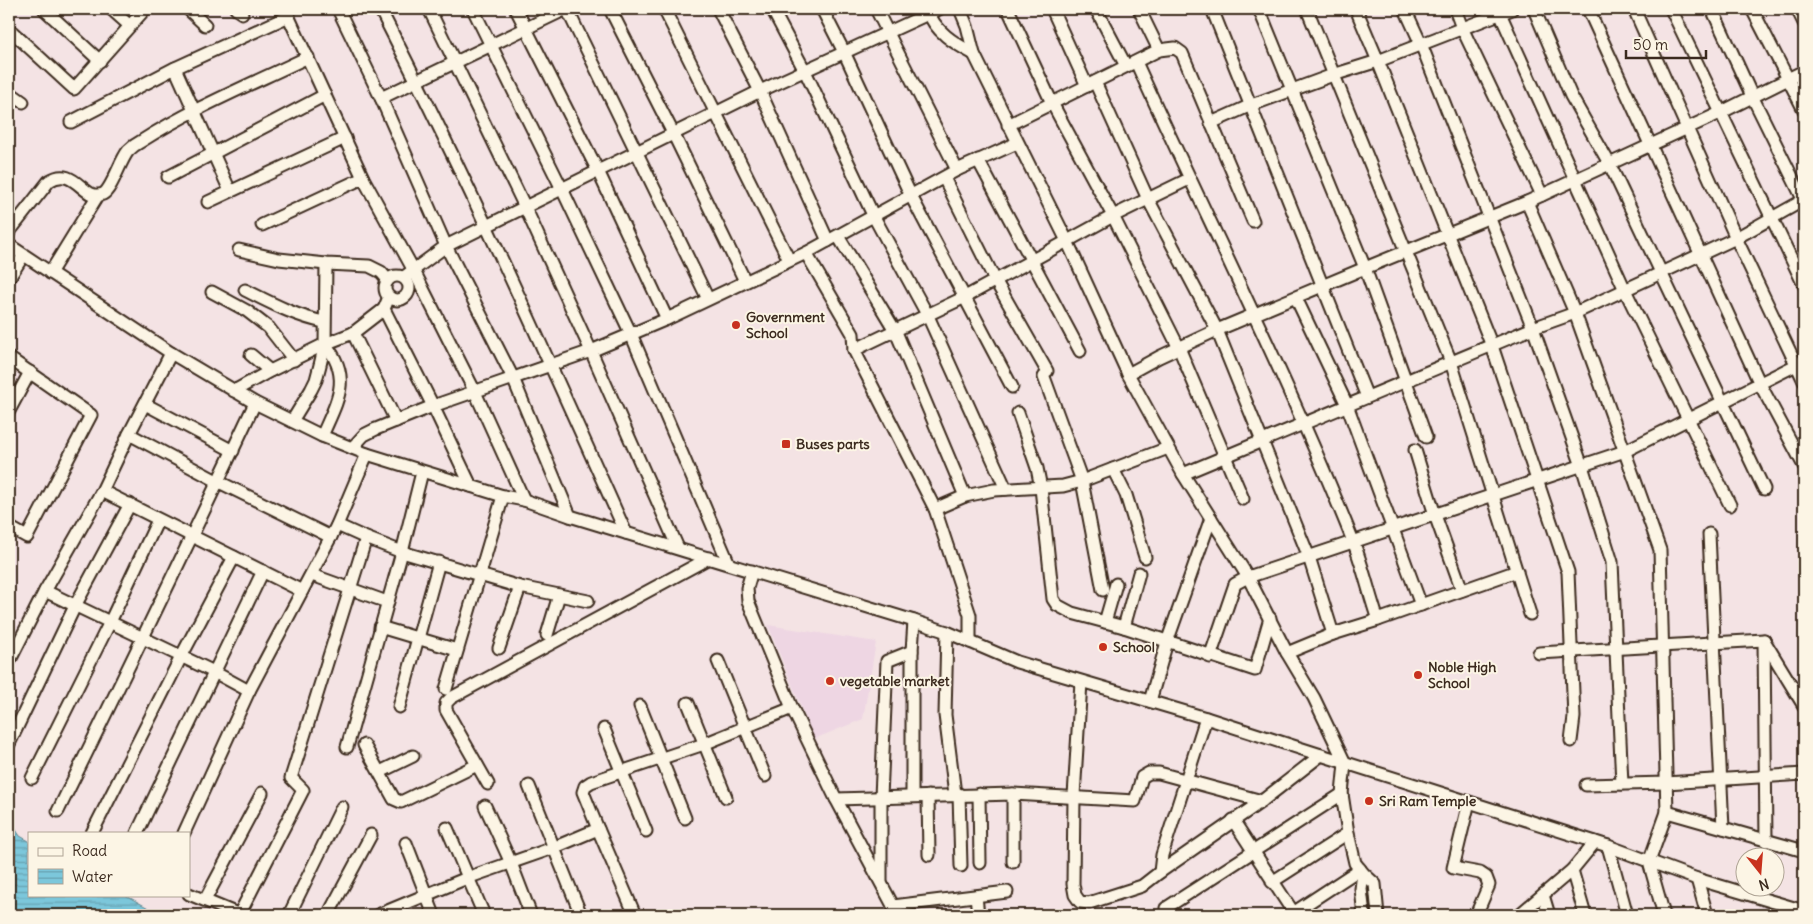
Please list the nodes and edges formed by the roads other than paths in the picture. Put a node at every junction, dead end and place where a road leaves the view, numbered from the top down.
1 (44, 9) edge
2 (111, 9) edge
3 (145, 9) edge
4 (188, 9) edge
5 (338, 9) edge
6 (380, 9) edge
7 (429, 9) edge
8 (472, 9) edge
9 (516, 9) edge
10 (567, 9) edge
11 (610, 9) edge
12 (664, 9) edge
13 (718, 9) edge
14 (772, 9) edge
15 (822, 9) edge
16 (876, 9) edge
17 (960, 9) edge
18 (1008, 9) edge
19 (1052, 9) edge
20 (1096, 9) edge
21 (1140, 9) edge
22 (1212, 9) edge
23 (1259, 9) edge
24 (1307, 9) edge
25 (1356, 9) edge
26 (1405, 9) edge
27 (1455, 9) edge
28 (1512, 9) edge
29 (1534, 9) edge
30 (1588, 9) edge
31 (1634, 9) edge
32 (1671, 9) edge
33 (1712, 9) edge
34 (1752, 9) edge
35 (1797, 9) edge
36 (932, 10) edge
37 (1499, 11) edge
38 (287, 12) edge
39 (1804, 23) edge
40 (205, 25) dead end
41 (130, 26) junction
42 (1462, 28) junction
43 (9, 29) edge
44 (525, 29) junction
45 (887, 31) junction
46 (1421, 44) junction
47 (491, 45) junction
48 (1159, 50) junction
49 (844, 52) junction
50 (974, 54) junction
51 (308, 57) junction
52 (100, 61) junction
53 (1378, 61) junction
54 (455, 62) junction
55 (1131, 64) junction
56 (175, 68) junction
57 (805, 71) junction
58 (1804, 71) edge
59 (1333, 75) junction
60 (1788, 79) junction
61 (417, 80) junction
62 (1091, 84) junction
63 (1291, 90) junction
64 (760, 91) junction
65 (9, 92) edge
66 (325, 95) junction
67 (1752, 96) junction
68 (381, 98) junction
69 (23, 102) dead end
70 (1052, 103) junction
71 (1249, 106) junction
72 (1804, 110) edge
73 (194, 112) junction
74 (715, 113) junction
75 (1720, 113) junction
76 (71, 122) dead end
77 (1211, 123) junction
78 (1008, 125) junction
79 (1687, 128) junction
80 (673, 133) junction
81 (345, 138) junction
82 (1017, 143) junction
83 (1651, 145) junction
84 (637, 152) junction
85 (212, 153) junction
86 (978, 160) junction
87 (1609, 163) junction
88 (957, 170) junction
89 (598, 171) junction
90 (168, 177) dead end
91 (363, 178) junction
92 (944, 178) junction
93 (1189, 179) junction
94 (1576, 179) junction
95 (562, 189) junction
96 (230, 191) junction
97 (98, 195) junction
98 (1542, 195) junction
99 (911, 196) junction
100 (1148, 199) junction
101 (1804, 200) edge
102 (208, 202) dead end
103 (1527, 202) junction
104 (525, 207) junction
105 (873, 215) junction
106 (1113, 216) junction
107 (1772, 218) junction
108 (1489, 219) junction
109 (1253, 221) dead end
110 (262, 225) dead end
111 (485, 226) junction
112 (9, 232) edge
113 (1448, 235) junction
114 (833, 238) junction
115 (1736, 238) junction
116 (1067, 242) junction
117 (9, 245) edge
118 (446, 246) junction
119 (239, 250) dead end
120 (1406, 252) junction
121 (806, 253) junction
122 (1700, 255) junction
123 (23, 256) junction
124 (1032, 259) junction
125 (789, 260) junction
126 (326, 264) junction
127 (1365, 268) junction
128 (413, 269) junction
129 (1662, 272) junction
130 (50, 273) junction
131 (404, 277) junction
132 (9, 278) edge
133 (388, 280) junction
134 (995, 280) junction
135 (745, 281) junction
136 (1804, 285) edge
137 (1322, 287) junction
138 (245, 290) dead end
139 (1625, 290) junction
140 (212, 292) dead end
141 (389, 297) junction
142 (965, 297) junction
143 (1296, 298) junction
144 (708, 299) junction
145 (384, 309) junction
146 (1575, 313) junction
147 (1255, 315) junction
148 (928, 316) junction
149 (667, 319) junction
150 (324, 322) junction
151 (1533, 328) junction
152 (1217, 330) junction
153 (896, 332) junction
154 (353, 333) junction
155 (631, 334) junction
156 (325, 344) junction
157 (1492, 346) junction
158 (1178, 348) junction
159 (854, 350) junction
160 (1080, 351) dead end
161 (592, 352) junction
162 (171, 354) junction
163 (251, 355) dead end
164 (9, 358) edge
165 (294, 360) junction
166 (1451, 362) junction
167 (1800, 363) edge
168 (551, 365) junction
169 (270, 371) junction
170 (30, 372) junction
171 (1128, 374) junction
172 (513, 378) junction
173 (1406, 380) junction
174 (1804, 381) edge
175 (1760, 384) junction
176 (1012, 387) dead end
177 (234, 391) junction
178 (475, 392) junction
179 (1367, 397) junction
180 (1722, 402) junction
181 (255, 403) junction
182 (145, 404) junction
183 (1347, 405) junction
184 (433, 406) junction
185 (9, 411) edge
186 (1018, 413) dead end
187 (1689, 419) junction
188 (292, 421) junction
189 (396, 421) junction
190 (1302, 424) junction
191 (129, 434) junction
192 (322, 436) junction
193 (1426, 437) dead end
194 (1262, 440) junction
195 (352, 448) junction
196 (1168, 448) junction
197 (1415, 450) dead end
198 (233, 451) junction
199 (1625, 451) junction
200 (367, 454) junction
201 (1225, 457) junction
202 (1582, 466) junction
203 (1804, 466) edge
204 (1113, 469) junction
205 (422, 472) junction
206 (1183, 474) junction
207 (217, 481) junction
208 (1082, 481) junction
209 (1536, 481) junction
210 (471, 486) junction
211 (1041, 488) junction
212 (1006, 489) junction
213 (1764, 489) dead end
214 (102, 490) junction
215 (1494, 495) junction
216 (503, 496) junction
217 (965, 496) junction
218 (1243, 498) dead end
219 (524, 500) junction
220 (130, 504) junction
221 (1730, 505) dead end
222 (934, 509) junction
223 (1435, 515) junction
224 (570, 516) junction
225 (1210, 518) junction
226 (158, 520) junction
227 (337, 524) junction
228 (9, 527) edge
229 (1393, 529) junction
230 (626, 533) junction
231 (1709, 534) dead end
232 (193, 535) junction
233 (331, 537) junction
234 (366, 538) junction
235 (1353, 542) junction
236 (678, 548) junction
237 (402, 552) junction
238 (234, 557) junction
239 (1145, 557) dead end
240 (1309, 557) junction
241 (709, 558) junction
242 (439, 562) junction
243 (729, 564) junction
244 (263, 571) junction
245 (752, 571) junction
246 (1517, 571) junction
247 (1139, 573) dead end
248 (480, 574) junction
249 (312, 575) junction
250 (1248, 577) junction
251 (1116, 584) dead end
252 (520, 586) junction
253 (352, 589) junction
254 (1103, 590) dead end
255 (1462, 590) junction
256 (45, 591) junction
257 (302, 591) junction
258 (559, 595) junction
259 (588, 601) dead end
260 (387, 602) junction
261 (1421, 605) junction
262 (75, 606) junction
263 (1530, 614) dead end
264 (1270, 618) junction
265 (1378, 620) junction
266 (914, 621) junction
267 (110, 622) junction
268 (1105, 622) junction
269 (380, 627) junction
270 (1124, 627) junction
271 (947, 632) junction
272 (1333, 634) junction
273 (547, 635) dead end
274 (143, 638) junction
275 (418, 639) junction
276 (1764, 640) junction
277 (970, 642) junction
278 (1167, 642) junction
279 (1714, 644) junction
280 (1662, 646) junction
281 (500, 648) dead end
282 (1617, 648) junction
283 (457, 650) junction
284 (912, 651) junction
285 (1572, 652) junction
286 (1287, 653) junction
287 (1539, 653) dead end
288 (181, 657) junction
289 (1210, 657) junction
290 (718, 660) dead end
291 (9, 662) edge
292 (214, 672) junction
293 (1082, 682) junction
294 (446, 689) dead end
295 (250, 691) junction
296 (1150, 702) junction
297 (688, 703) dead end
298 (640, 706) dead end
299 (1804, 706) edge
300 (399, 707) dead end
301 (792, 708) junction
302 (1206, 718) junction
303 (746, 728) junction
304 (604, 729) dead end
305 (1571, 741) dead end
306 (9, 744) edge
307 (704, 744) junction
308 (364, 745) dead end
309 (347, 747) dead end
310 (1321, 755) junction
311 (413, 756) dead end
312 (662, 759) junction
313 (1345, 763) junction
314 (478, 765) junction
315 (622, 771) junction
316 (380, 772) junction
317 (1804, 774) edge
318 (1765, 775) junction
319 (765, 776) dead end
320 (32, 778) dead end
321 (1721, 779) junction
322 (1185, 781) junction
323 (1666, 782) junction
324 (488, 784) dead end
325 (1622, 784) junction
326 (1586, 785) dead end
327 (528, 786) dead end
328 (262, 793) dead end
329 (957, 794) junction
330 (979, 794) junction
331 (1012, 794) junction
332 (1342, 794) junction
333 (912, 796) junction
334 (928, 796) junction
335 (1074, 796) junction
336 (726, 797) dead end
337 (881, 797) junction
338 (836, 799) junction
339 (1262, 801) junction
340 (1469, 802) junction
341 (486, 806) dead end
342 (342, 807) dead end
343 (58, 811) dead end
344 (1667, 812) junction
345 (685, 818) dead end
346 (1233, 820) junction
347 (447, 828) dead end
348 (1723, 828) junction
349 (598, 829) junction
350 (646, 831) dead end
351 (93, 832) edge
352 (137, 832) edge
353 (184, 832) edge
354 (1348, 834) junction
355 (371, 835) dead end
356 (1766, 841) junction
357 (1596, 842) junction
358 (406, 843) dead end
359 (1608, 846) junction
360 (553, 848) junction
361 (1252, 851) junction
362 (1804, 851) edge
363 (929, 855) dead end
364 (1013, 862) dead end
365 (1649, 862) junction
366 (511, 863) junction
367 (980, 863) dead end
368 (960, 866) dead end
369 (1572, 870) junction
370 (1361, 871) junction
371 (1160, 872) junction
372 (468, 878) junction
373 (1697, 879) junction
374 (1272, 882) junction
375 (881, 883) junction
376 (1007, 892) dead end
377 (190, 894) edge
378 (425, 895) junction
379 (1543, 895) junction
380 (976, 896) junction
381 (205, 900) junction
382 (1166, 908) dead end
383 (896, 911) edge
384 (1799, 912) edge
385 (383, 914) edge
386 (1294, 914) edge
387 (1362, 914) edge
388 (240, 915) edge
389 (289, 915) edge
390 (328, 915) edge
391 (434, 915) edge
392 (484, 915) edge
393 (531, 915) edge
394 (581, 915) edge
395 (635, 915) edge
396 (978, 915) edge
397 (1378, 915) edge
398 (1476, 915) edge
399 (1519, 915) edge
400 (1549, 915) edge
401 (1585, 915) edge
402 (1627, 915) edge
403 (1664, 915) edge
404 (1707, 915) edge

1 - 52 street
2 - 41 street
3 - 41 street
4 - 40 street
5 - 68 street
6 - 61 street
7 - 54 street
8 - 47 street
9 - 44 street
10 - 44 street
10 - 84 street
11 - 80 street
12 - 74 street
13 - 64 street
14 - 57 street
15 - 49 street
16 - 45 street
17 - 50 street
18 - 70 street
19 - 62 street
20 - 55 street
21 - 48 street
22 - 71 street
23 - 63 street
24 - 59 street
25 - 53 street
26 - 46 street
27 - 42 street
28 - 37 street
29 - 87 street
30 - 83 street
31 - 79 street
32 - 75 street
33 - 67 street
34 - 60 street
35 - 39 street
36 - 45 street
36 - 50 street
37 - 42 street
37 - 94 street
38 - 51 street
38 - 56 street
41 - 52 street
42 - 46 street
42 - 98 street
43 - 52 street
44 - 47 street
44 - 89 street
45 - 49 street
45 - 88 street
46 - 53 street
46 - 108 street
47 - 54 street
47 - 95 street
48 - 55 street
48 - 77 street
49 - 57 street
49 - 99 street
50 - 78 street
51 - 66 street
51 - 73 street
53 - 59 street
53 - 113 street
54 - 61 street
54 - 104 street
55 - 62 street
55 - 93 street
56 - 73 street
56 - 76 street
57 - 64 street
57 - 105 street
58 - 60 street
59 - 63 street
59 - 120 street
60 - 67 street
60 - 72 street
61 - 68 street
61 - 111 street
62 - 70 street
62 - 100 street
63 - 71 street
63 - 127 street
64 - 74 street
64 - 114 street
65 - 69 street
66 - 81 street
66 - 85 street
67 - 75 street
67 - 101 street
68 - 118 street
70 - 78 street
70 - 106 street
71 - 77 street
71 - 137 street
73 - 85 street
73 - 97 street
74 - 80 street
74 - 125 street
75 - 79 street
75 - 107 street
77 - 109 street
78 - 82 street
79 - 83 street
79 - 115 street
80 - 84 street
80 - 135 street
81 - 91 street
81 - 96 street
82 - 86 street
82 - 116 street
83 - 87 street
83 - 122 street
84 - 89 street
84 - 144 street
85 - 90 street
85 - 96 street
86 - 88 street
86 - 124 street
87 - 94 street
87 - 129 street
88 - 92 street
89 - 95 street
89 - 149 street
91 - 110 street
91 - 128 street
92 - 99 street
92 - 134 street
93 - 100 street
93 - 147 street
94 - 98 street
94 - 139 street
95 - 104 street
95 - 155 street
96 - 102 street
97 - 112 street
97 - 130 street
98 - 103 street
99 - 105 street
99 - 142 street
100 - 106 street
100 - 152 street
101 - 107 street
103 - 108 street
103 - 146 street
104 - 111 street
104 - 161 street
105 - 114 street
105 - 148 street
106 - 116 street
106 - 158 street
107 - 115 street
107 - 136 street
108 - 113 street
108 - 151 street
111 - 118 street
111 - 168 street
113 - 120 street
113 - 157 street
114 - 121 street
114 - 153 street
115 - 122 street
115 - 167 street
116 - 124 street
116 - 171 street
117 - 123 street
118 - 128 street
118 - 172 street
119 - 126 street
120 - 127 street
120 - 166 street
121 - 125 street
121 - 159 street
122 - 129 street
122 - 175 street
123 - 130 street
123 - 132 street
124 - 134 street
124 - 160 street
125 - 135 street
126 - 133 street
126 - 150 street
127 - 137 street
127 - 173 street
128 - 131 street
128 - 178 street
129 - 139 street
129 - 180 street
130 - 162 street
131 - 133 street
131 - 141 street
133 - 141 street
134 - 142 street
134 - 208 street
135 - 144 street
137 - 143 street
137 - 179 street
138 - 150 street
139 - 146 street
139 - 187 street
140 - 165 street
141 - 145 street
142 - 148 street
142 - 176 street
143 - 147 street
143 - 183 street
144 - 149 street
145 - 154 street
145 - 184 street
146 - 151 street
146 - 199 street
147 - 152 street
147 - 190 street
148 - 153 street
148 - 212 street
149 - 155 street
150 - 156 street
151 - 157 street
151 - 202 street
152 - 158 street
152 - 194 street
153 - 159 street
153 - 217 street
154 - 156 street
154 - 189 street
155 - 161 street
155 - 243 street
156 - 165 street
156 - 188 street
156 - 192 street
157 - 166 street
157 - 209 street
158 - 171 street
158 - 201 street
159 - 222 street
161 - 168 street
161 - 236 street
162 - 177 street
162 - 182 street
163 - 169 street
164 - 170 street
165 - 169 street
166 - 173 street
166 - 215 street
167 - 174 street
167 - 175 street
168 - 172 street
168 - 230 street
169 - 177 street
170 - 185 street
170 - 228 street
171 - 196 street
172 - 178 street
172 - 224 street
173 - 179 street
173 - 193 street
175 - 180 street
175 - 203 street
177 - 181 street
178 - 184 street
178 - 219 street
179 - 183 street
180 - 187 street
180 - 213 street
181 - 188 street
181 - 198 street
182 - 191 street
182 - 198 street
183 - 190 street
183 - 229 street
184 - 189 street
184 - 210 street
186 - 211 street
187 - 199 street
187 - 221 street
188 - 192 street
189 - 195 street
190 - 194 street
190 - 235 street
191 - 207 street
191 - 214 street
192 - 195 street
194 - 201 street
194 - 240 street
195 - 200 street
196 - 204 street
196 - 206 street
197 - 223 street
198 - 207 street
199 - 202 street
199 - 280 street
200 - 205 street
200 - 227 street
201 - 206 street
201 - 218 street
202 - 209 street
202 - 282 street
204 - 208 street
204 - 239 street
205 - 210 street
205 - 237 street
206 - 225 street
207 - 232 street
207 - 233 street
208 - 211 street
208 - 254 street
209 - 215 street
209 - 285 street
210 - 216 street
211 - 212 street
211 - 268 street
212 - 217 street
214 - 220 street
214 - 256 street
215 - 223 street
215 - 246 street
216 - 219 street
216 - 248 street
217 - 222 street
219 - 224 street
220 - 226 street
220 - 262 street
222 - 277 street
223 - 229 street
223 - 255 street
224 - 230 street
225 - 250 street
225 - 278 street
226 - 232 street
226 - 267 street
227 - 233 street
227 - 234 street
229 - 235 street
229 - 261 street
230 - 236 street
231 - 279 street
232 - 238 street
232 - 274 street
233 - 249 street
234 - 237 street
234 - 253 street
235 - 240 street
235 - 265 street
236 - 241 street
237 - 242 street
237 - 260 street
238 - 244 street
238 - 288 street
240 - 250 street
240 - 272 street
241 - 243 street
241 - 314 street
242 - 248 street
242 - 275 street
243 - 245 street
244 - 257 street
244 - 292 street
245 - 266 street
245 - 301 street
246 - 255 street
246 - 263 street
247 - 270 street
248 - 252 street
248 - 283 street
249 - 253 street
249 - 257 street
250 - 264 street
250 - 289 street
251 - 268 street
252 - 258 street
252 - 281 street
253 - 260 street
253 - 388 street
255 - 261 street
256 - 262 street
256 - 291 street
257 - 295 street
258 - 259 street
258 - 273 street
260 - 269 street
261 - 265 street
262 - 267 street
262 - 306 street
264 - 286 street
264 - 289 street
265 - 272 street
266 - 271 street
266 - 284 street
267 - 274 street
267 - 320 street
268 - 270 street
269 - 275 street
269 - 309 street
270 - 278 street
271 - 277 street
271 - 329 street
272 - 286 street
274 - 288 street
274 - 343 street
275 - 283 street
275 - 300 street
276 - 279 street
276 - 299 street
276 - 318 street
277 - 293 street
278 - 289 street
278 - 296 street
279 - 280 street
279 - 321 street
280 - 282 street
280 - 323 street
282 - 285 street
282 - 325 street
283 - 294 street
284 - 333 street
284 - 337 street
285 - 287 street
285 - 305 street
286 - 313 street
288 - 292 street
288 - 351 street
290 - 303 street
292 - 295 street
292 - 352 street
293 - 296 street
293 - 335 street
295 - 353 street
296 - 302 street
297 - 307 street
298 - 312 street
301 - 303 street
301 - 338 street
302 - 310 street
302 - 322 street
303 - 307 street
303 - 319 street
304 - 315 street
307 - 312 street
307 - 336 street
308 - 316 street
310 - 313 street
310 - 339 street
311 - 316 street
312 - 315 street
312 - 345 street
313 - 332 street
313 - 340 street
314 - 316 street
314 - 324 street
315 - 349 street
315 - 350 street
317 - 318 street
318 - 321 street
318 - 356 street
321 - 323 street
321 - 348 street
322 - 335 street
322 - 339 street
322 - 371 street
323 - 325 street
323 - 344 street
325 - 326 street
327 - 360 street
328 - 381 street
329 - 330 street
329 - 334 street
329 - 368 street
330 - 331 street
330 - 367 street
331 - 335 street
331 - 364 street
332 - 354 street
332 - 361 street
333 - 334 street
333 - 337 street
334 - 363 street
335 - 371 street
337 - 338 street
337 - 375 street
338 - 375 street
339 - 346 street
340 - 357 street
340 - 398 street
341 - 366 street
342 - 389 street
344 - 348 street
344 - 365 street
346 - 361 street
346 - 371 street
347 - 372 street
348 - 356 street
349 - 360 street
349 - 395 street
354 - 370 street
354 - 374 street
355 - 390 street
356 - 362 street
357 - 359 street
357 - 369 street
358 - 378 street
359 - 365 street
359 - 402 street
360 - 366 street
360 - 394 street
361 - 374 street
361 - 382 street
365 - 373 street
365 - 403 street
366 - 372 street
366 - 393 street
369 - 379 street
369 - 401 street
370 - 386 street
370 - 387 street
370 - 397 street
372 - 378 street
372 - 392 street
373 - 384 street
373 - 404 street
374 - 386 street
375 - 383 street
376 - 380 street
377 - 381 street
378 - 385 street
378 - 391 street
379 - 399 street
379 - 400 street
380 - 383 street
380 - 396 street
381 - 388 street

